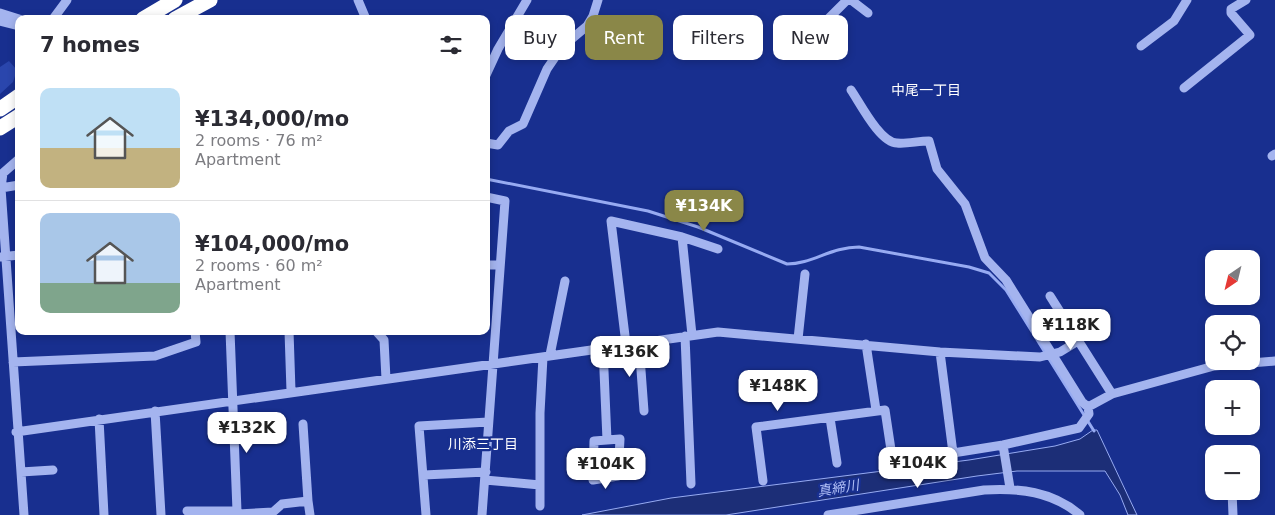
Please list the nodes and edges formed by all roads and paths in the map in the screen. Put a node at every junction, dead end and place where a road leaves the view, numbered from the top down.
1 (67, 0) edge
2 (175, 0) edge
3 (210, 0) edge
4 (358, 0) edge
5 (527, 0) edge
6 (598, 0) edge
7 (847, 0) edge
8 (851, 0) edge
9 (1187, 0) edge
10 (1246, 0) edge
11 (0, 13) edge
12 (868, 13) dead end
13 (56, 15) edge
14 (149, 15) edge
15 (182, 15) edge
16 (364, 15) edge
17 (832, 15) edge
18 (15, 18) edge
19 (0, 21) edge
20 (15, 25) edge
21 (1141, 46) dead end
22 (490, 67) edge
23 (1184, 88) dead end
24 (851, 90) dead end
25 (15, 99) edge
26 (0, 108) edge
27 (15, 119) edge
28 (0, 128) edge
29 (490, 144) edge
30 (15, 162) edge
31 (15, 186) edge
32 (1, 188) edge
33 (490, 198) edge
34 (682, 237) junction
35 (718, 249) dead end
36 (15, 255) edge
37 (2, 257) edge
38 (500, 265) junction
39 (490, 266) edge
40 (805, 274) dead end
41 (566, 281) dead end
42 (1050, 296) dead end
43 (195, 335) edge
44 (230, 335) edge
45 (290, 335) edge
46 (380, 335) edge
47 (689, 336) junction
48 (798, 339) junction
49 (1078, 341) junction
50 (640, 343) junction
51 (626, 344) junction
52 (866, 344) junction
53 (603, 348) junction
54 (940, 352) junction
55 (1052, 354) junction
56 (547, 356) junction
57 (1275, 361) edge
58 (13, 362) junction
59 (492, 364) junction
60 (386, 379) junction
61 (291, 391) junction
62 (1112, 394) junction
63 (233, 399) junction
64 (876, 410) junction
65 (154, 411) junction
66 (644, 411) dead end
67 (1089, 411) junction
68 (830, 418) junction
69 (99, 419) junction
70 (488, 422) junction
71 (303, 424) dead end
72 (16, 432) junction
73 (607, 440) junction
74 (1004, 446) junction
75 (953, 453) junction
76 (837, 463) dead end
77 (53, 470) dead end
78 (21, 472) junction
79 (424, 475) junction
80 (485, 476) junction
81 (763, 481) dead end
82 (691, 484) dead end
83 (540, 485) junction
84 (1010, 488) junction
85 (1232, 500) edge
86 (308, 502) junction
87 (540, 506) dead end
88 (187, 511) dead end
89 (237, 511) junction
90 (24, 515) edge
91 (104, 515) edge
92 (160, 515) edge
93 (310, 515) edge
94 (426, 515) edge
95 (482, 515) edge
96 (828, 515) edge
97 (1080, 515) edge
98 (1233, 515) edge

1 - 13 street
2 - 14 highway
3 - 15 highway
4 - 16 street
5 - 22 street
6 - 29 street
7 - 17 street
8 - 12 street
9 - 21 street
10 - 23 street
11 - 18 street
19 - 20 street
24 - 55 street
25 - 26 highway
27 - 28 highway
30 - 32 street
31 - 32 street
32 - 37 street
33 - 38 street
34 - 35 street
34 - 47 street
34 - 51 street
36 - 37 street
37 - 58 street
38 - 39 street
38 - 59 street
40 - 48 street
41 - 56 street
42 - 49 street
43 - 58 street
44 - 63 street
45 - 61 street
46 - 60 street
47 - 48 street
47 - 50 street
47 - 82 street
48 - 52 street
49 - 55 street
49 - 62 street
50 - 51 street
50 - 66 street
51 - 53 street
52 - 54 street
52 - 64 street
53 - 56 street
53 - 73 street
54 - 55 street
54 - 75 street
55 - 67 street
56 - 59 street
56 - 83 street
57 - 62 street
58 - 72 street
59 - 60 street
59 - 70 street
60 - 61 street
61 - 63 street
62 - 67 street
63 - 65 street
63 - 89 street
64 - 68 street
64 - 75 street
65 - 69 street
65 - 92 street
67 - 74 street
68 - 76 street
68 - 81 street
69 - 72 street
69 - 91 street
70 - 79 street
70 - 80 street
71 - 86 street
72 - 78 street
73 - 73 street
74 - 75 street
74 - 84 street
77 - 78 street
78 - 90 street
79 - 80 street
79 - 94 street
80 - 83 street
80 - 95 street
83 - 87 street
84 - 96 street
84 - 97 street
85 - 98 street
86 - 89 street
86 - 93 street
88 - 89 street

